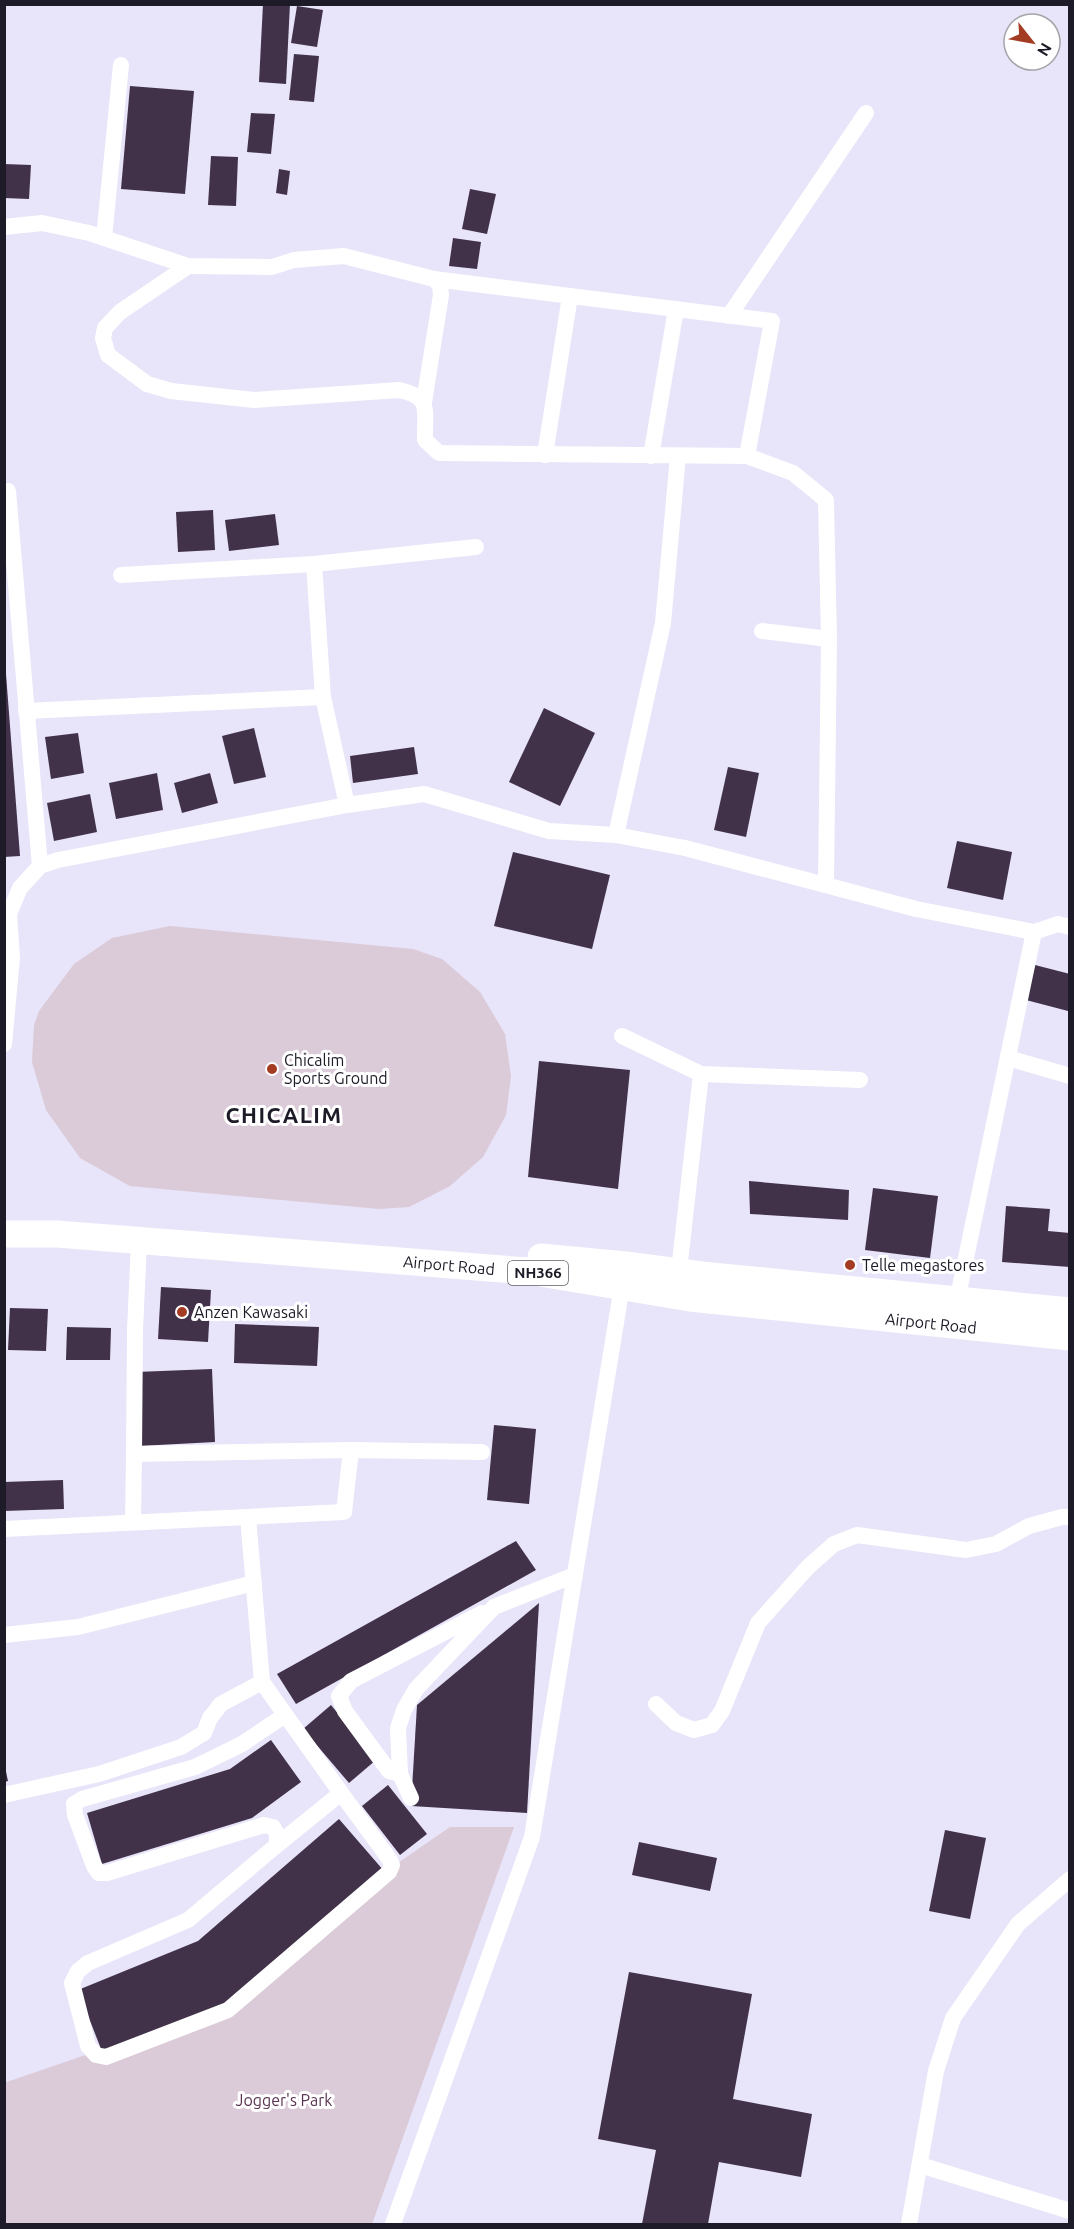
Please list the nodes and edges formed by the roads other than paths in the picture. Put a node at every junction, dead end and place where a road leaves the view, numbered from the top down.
1 (122, 65) dead end
2 (866, 113) dead end
3 (4, 227) edge
4 (104, 238) junction
5 (188, 266) junction
6 (434, 279) junction
7 (570, 296) junction
8 (676, 309) junction
9 (729, 316) junction
10 (424, 402) junction
11 (545, 455) junction
12 (651, 456) junction
13 (678, 456) junction
14 (747, 456) junction
15 (8, 491) dead end
16 (476, 548) dead end
17 (314, 564) junction
18 (121, 575) dead end
19 (762, 631) dead end
20 (829, 639) junction
21 (323, 697) junction
22 (26, 711) junction
23 (347, 805) junction
24 (616, 835) junction
25 (40, 867) junction
26 (826, 884) junction
27 (1070, 927) edge
28 (1034, 932) junction
29 (622, 1036) dead end
30 (4, 1044) edge
31 (1008, 1058) junction
32 (701, 1074) junction
33 (1070, 1076) edge
34 (860, 1080) dead end
35 (4, 1221) edge
36 (4, 1234) edge
37 (139, 1241) junction
38 (678, 1284) junction
39 (622, 1286) junction
40 (957, 1301) junction
41 (1070, 1311) edge
42 (1070, 1337) edge
43 (351, 1450) junction
44 (482, 1452) dead end
45 (134, 1454) junction
46 (248, 1517) junction
47 (1070, 1517) edge
48 (133, 1522) junction
49 (4, 1528) edge
50 (575, 1575) junction
51 (254, 1583) junction
52 (494, 1606) junction
53 (4, 1635) edge
54 (262, 1682) junction
55 (656, 1704) dead end
56 (285, 1715) junction
57 (399, 1774) junction
58 (341, 1793) junction
59 (4, 1795) edge
60 (411, 1798) dead end
61 (277, 1845) junction
62 (1070, 1879) edge
63 (920, 2165) junction
64 (1070, 2211) edge
65 (393, 2224) edge
66 (909, 2224) edge

1 - 4 street
2 - 9 street
3 - 4 street
4 - 5 street
5 - 6 street
5 - 10 street
6 - 7 street
6 - 10 street
7 - 8 street
7 - 11 street
8 - 9 street
8 - 12 street
9 - 14 street
10 - 11 street
11 - 12 street
12 - 13 street
13 - 14 street
13 - 24 street
14 - 20 street
15 - 22 street
16 - 17 street
17 - 18 street
17 - 21 street
19 - 20 street
20 - 26 street
21 - 22 street
21 - 23 street
22 - 25 street
23 - 24 street
23 - 25 street
24 - 26 street
25 - 30 street
26 - 28 street
27 - 28 street
28 - 31 street
29 - 32 street
31 - 33 street
31 - 40 street
32 - 34 street
32 - 38 street
35 - 38 highway, Airport Road / NH366
36 - 37 highway, Airport Road / NH366
37 - 39 highway, Airport Road / NH366
37 - 45 street
38 - 39 highway, Airport Road / NH366
38 - 40 highway, Airport Road / NH366
38 - 42 highway, Airport Road / NH366
39 - 50 street
40 - 41 highway, Airport Road / NH366
43 - 44 street
43 - 45 street
43 - 46 street
45 - 48 street
46 - 48 street
46 - 51 street
47 - 55 street
48 - 49 street
50 - 52 street
50 - 65 street
51 - 53 street
51 - 54 street
52 - 57 street
52 - 57 street
54 - 56 street
54 - 59 street
56 - 58 street
56 - 61 street
57 - 60 street
58 - 61 street
58 - 61 street
62 - 63 street
63 - 64 street
63 - 66 street

